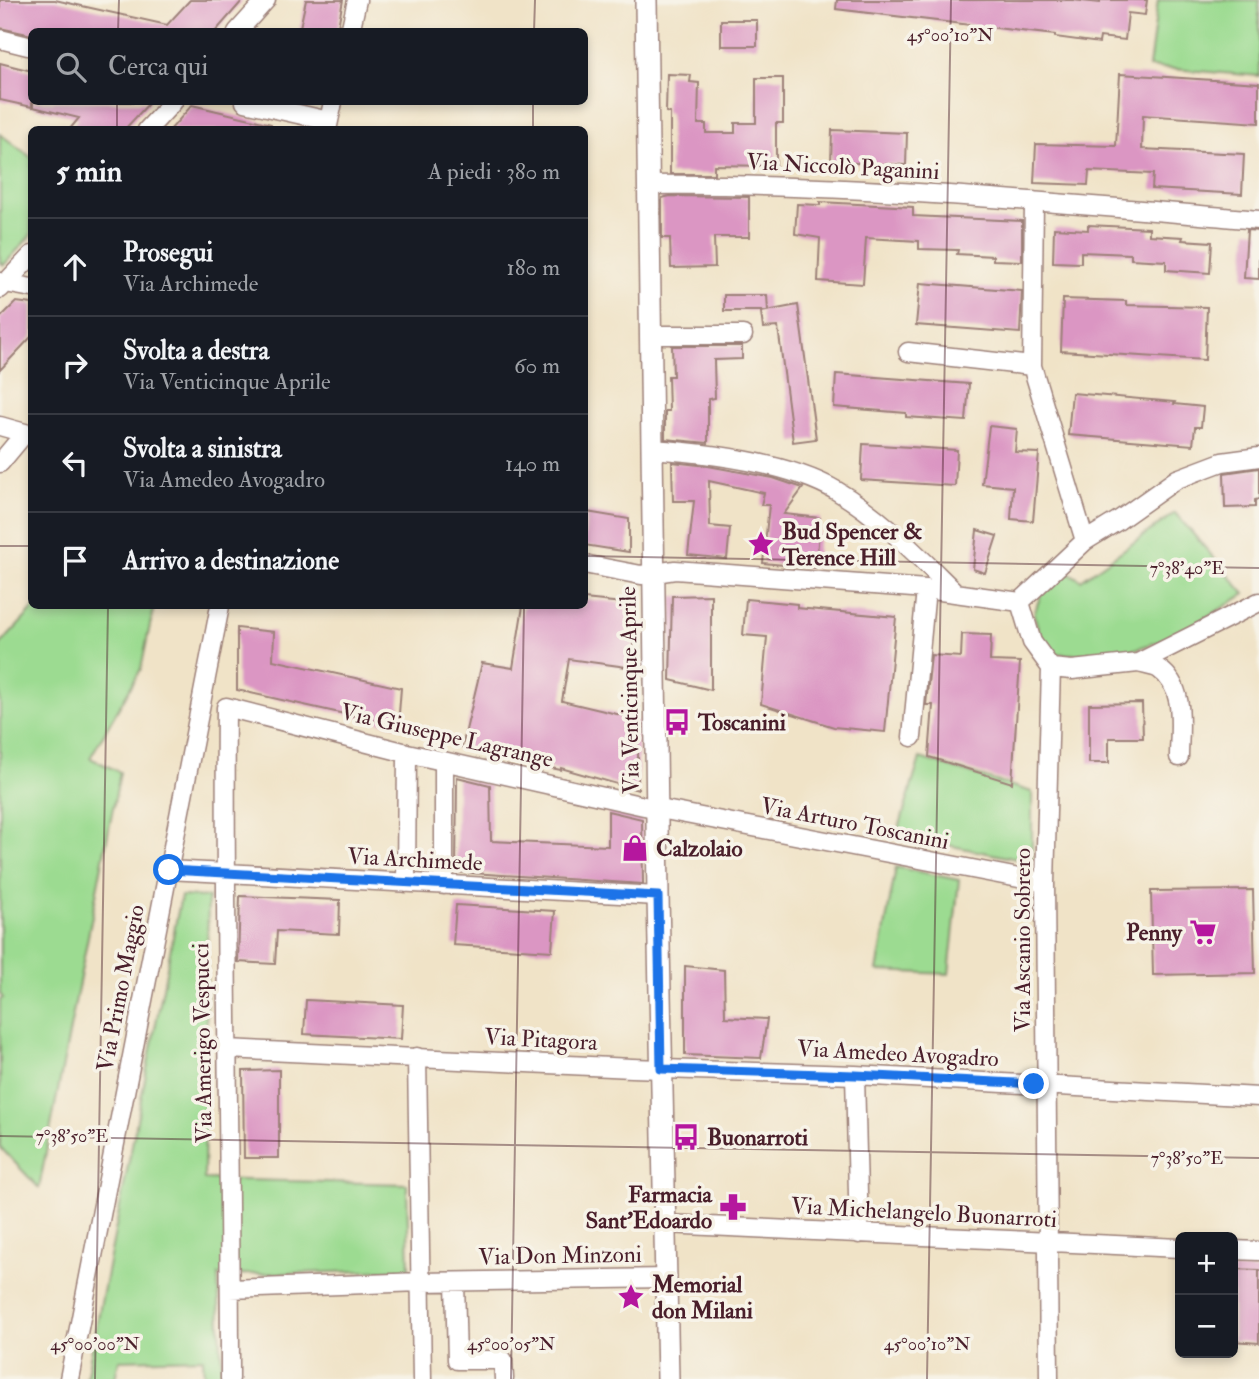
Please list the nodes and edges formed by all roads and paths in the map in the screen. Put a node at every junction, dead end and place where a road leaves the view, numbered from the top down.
1 (267, 0) edge
2 (357, 0) edge
3 (646, 0) edge
4 (241, 28) edge
5 (351, 28) edge
6 (0, 38) edge
7 (28, 46) edge
8 (170, 105) edge
9 (256, 105) edge
10 (333, 105) edge
11 (328, 125) edge
12 (151, 126) edge
13 (650, 185) junction
14 (1034, 201) junction
15 (1259, 220) edge
16 (28, 259) edge
17 (2, 285) edge
18 (28, 288) edge
19 (743, 334) dead end
20 (651, 335) junction
21 (908, 352) dead end
22 (1032, 366) junction
23 (0, 426) edge
24 (28, 434) edge
25 (651, 449) junction
26 (1259, 457) edge
27 (0, 463) edge
28 (1085, 541) junction
29 (588, 565) edge
30 (654, 574) junction
31 (926, 589) junction
32 (954, 592) junction
33 (1020, 602) junction
34 (1259, 602) edge
35 (219, 609) edge
36 (1138, 663) junction
37 (1051, 668) junction
38 (226, 707) joint
39 (912, 737) dead end
40 (407, 753) junction
41 (1179, 757) dead end
42 (444, 761) junction
43 (657, 809) junction
44 (169, 870) junction
45 (224, 874) junction
46 (406, 883) junction
47 (1045, 883) junction
48 (444, 886) junction
49 (658, 896) junction
50 (227, 1049) junction
51 (417, 1057) junction
52 (661, 1069) junction
53 (855, 1075) junction
54 (1047, 1085) junction
55 (1259, 1097) edge
56 (665, 1224) junction
57 (859, 1234) junction
58 (1048, 1242) junction
59 (1175, 1248) edge
60 (1238, 1250) edge
61 (1259, 1251) edge
62 (666, 1278) junction
63 (421, 1282) junction
64 (455, 1282) junction
65 (230, 1289) junction
66 (69, 1379) edge
67 (230, 1379) edge
68 (422, 1379) edge
69 (504, 1379) edge
70 (668, 1379) edge
71 (1049, 1379) edge

1 - 4 street
2 - 5 street
3 - 13 street, Via Venticinque Aprile
6 - 7 street
8 - 12 street
9 - 11 street
10 - 11 street
13 - 14 street, Via Niccolò Paganini
13 - 20 street, Via Venticinque Aprile
14 - 15 street, Via Niccolò Paganini
14 - 22 street
16 - 17 street
17 - 18 street
19 - 20 street
20 - 25 street, Via Venticinque Aprile
21 - 22 street
22 - 28 street
23 - 24 street
24 - 27 street
25 - 30 street, Via Venticinque Aprile
25 - 32 street
26 - 28 street
28 - 33 street
29 - 30 street
30 - 31 street
30 - 43 street, Via Venticinque Aprile
31 - 32 street
31 - 39 street
32 - 33 street
33 - 37 street
34 - 36 street
35 - 44 street, Via Primo Maggio
36 - 37 street
36 - 41 street
37 - 47 street, Via Ascanio Sobrero
38 - 40 street, Via Giuseppe Lagrange
38 - 45 street, Via Amerigo Vespucci
40 - 42 street, Via Giuseppe Lagrange
40 - 46 street
42 - 43 street, Via Giuseppe Lagrange
42 - 48 street
43 - 47 street, Via Arturo Toscanini
43 - 49 street, Via Venticinque Aprile
44 - 45 street, Via Archimede
44 - 66 street, Via Primo Maggio
45 - 46 street, Via Archimede
45 - 50 street, Via Amerigo Vespucci
46 - 48 street, Via Archimede
47 - 54 street, Via Ascanio Sobrero
48 - 49 street, Via Archimede
49 - 52 street, Via Venticinque Aprile
50 - 51 street, Via Pitagora
50 - 65 street, Via Amerigo Vespucci
51 - 52 street, Via Pitagora
51 - 63 street
52 - 53 street, Via Amedeo Avogadro
52 - 56 street, Via Venticinque Aprile
53 - 54 street, Via Amedeo Avogadro
53 - 57 street
54 - 55 street, Via Amedeo Avogadro
54 - 58 street, Via Ascanio Sobrero
56 - 57 street, Via Michelangelo Buonarroti
56 - 62 street, Via Venticinque Aprile
57 - 58 street, Via Michelangelo Buonarroti
58 - 59 street, Via Michelangelo Buonarroti
58 - 71 street, Via Ascanio Sobrero
60 - 61 street
62 - 64 street, Via Don Minzoni
62 - 70 street, Via Venticinque Aprile
63 - 64 street, Via Don Minzoni
63 - 65 street, Via Don Minzoni
63 - 68 street
64 - 69 street, Via Don Minzoni
65 - 67 street, Via Amerigo Vespucci

